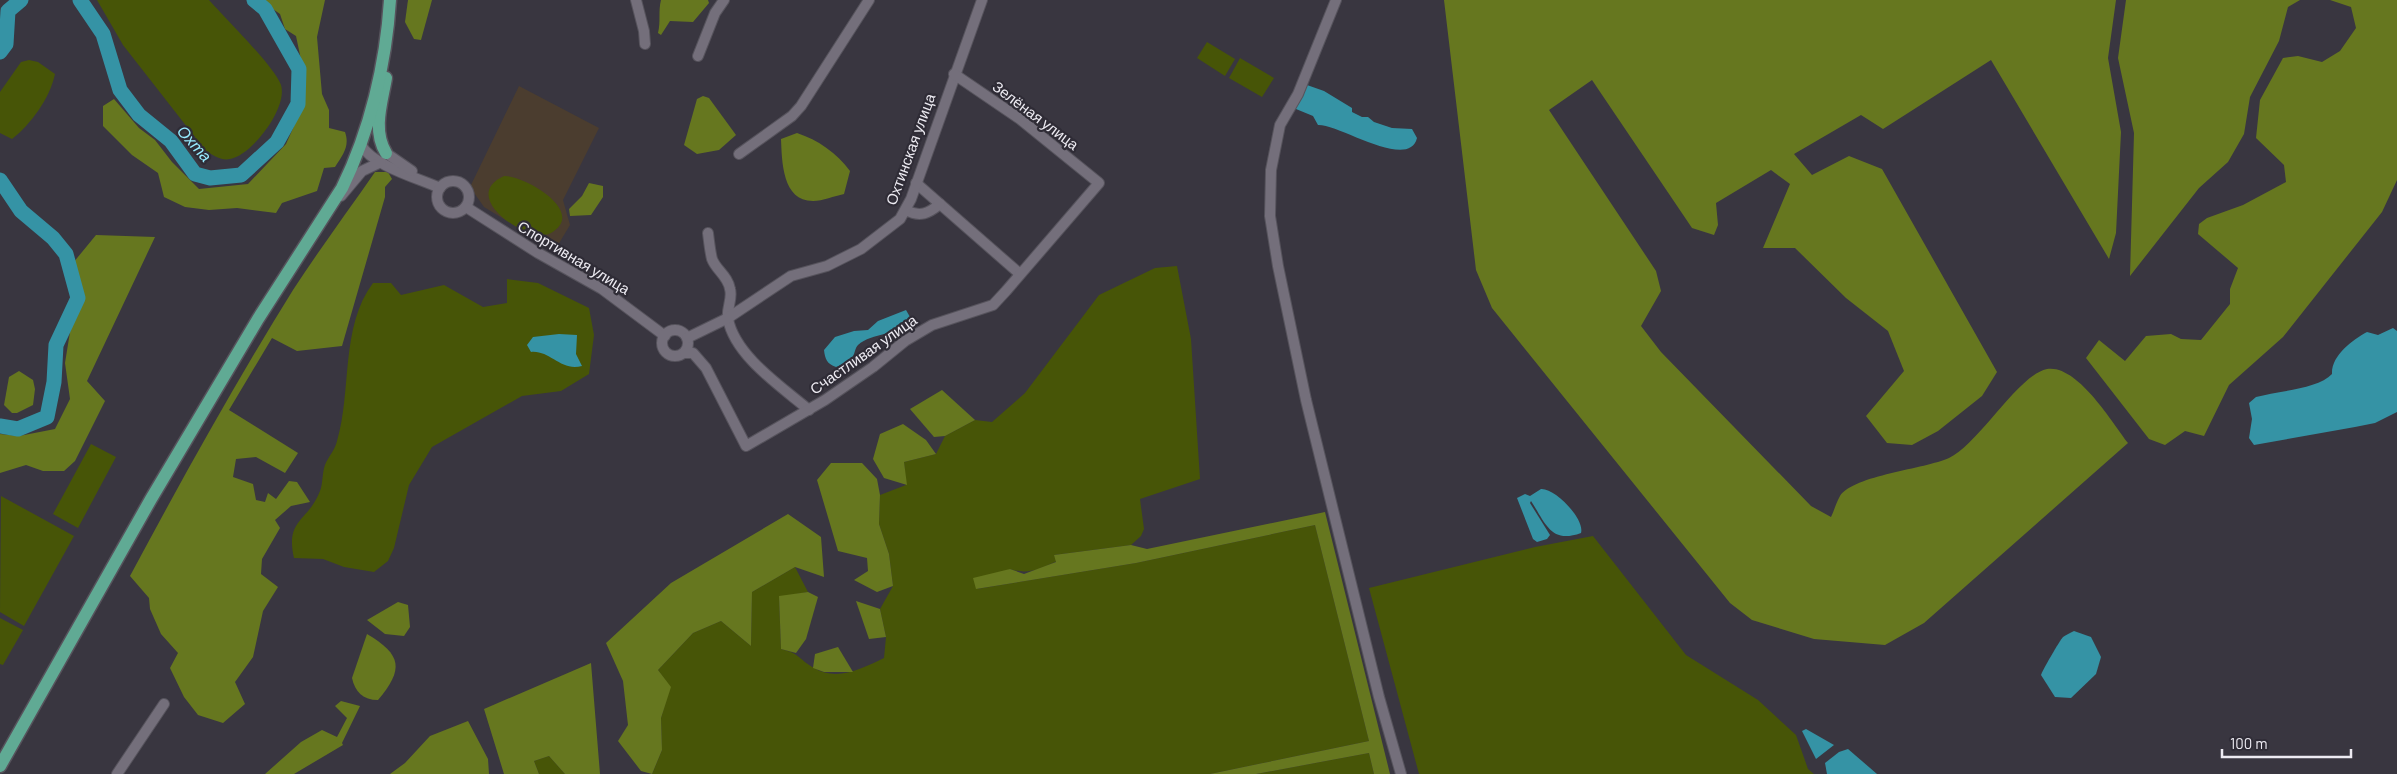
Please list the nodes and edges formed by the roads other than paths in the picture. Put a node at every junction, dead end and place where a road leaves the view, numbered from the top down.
1 (390, 0) edge
2 (636, 0) edge
3 (724, 0) edge
4 (869, 0) edge
5 (982, 0) edge
6 (1336, 0) edge
7 (645, 44) dead end
8 (383, 55) junction
9 (698, 56) dead end
10 (954, 74) junction
11 (361, 146) junction
12 (739, 154) dead end
13 (383, 158) junction
14 (916, 183) junction
15 (1099, 183) joint
16 (435, 186) junction
17 (334, 201) junction
18 (940, 204) junction
19 (466, 207) junction
20 (906, 210) junction
21 (708, 233) dead end
22 (1020, 274) junction
23 (728, 318) junction
24 (665, 336) junction
25 (687, 338) junction
26 (685, 353) junction
27 (809, 410) junction
28 (164, 704) dead end
29 (0, 766) edge
30 (117, 774) edge
31 (1401, 774) edge

1 - 8 main road
2 - 7 street
3 - 9 street
4 - 12 street
5 - 10 street, Охтинская улица
6 - 31 street
8 - 11 main road
8 - 13 main road
10 - 14 street, Охтинская улица
10 - 15 street, Зелёная улица
11 - 13 main road
11 - 17 main road
13 - 16 street
13 - 17 street
14 - 18 street
14 - 20 street, Охтинская улица
15 - 22 street, Счастливая улица
16 - 19 street
16 - 19 street
17 - 29 main road
18 - 20 street
18 - 22 street
19 - 24 street, Спортивная улица
20 - 23 street, Охтинская улица
21 - 23 street
22 - 27 street, Счастливая улица
23 - 25 street, Охтинская улица
23 - 27 street
24 - 25 street
24 - 26 street
25 - 26 street
26 - 27 street, Счастливая улица
28 - 30 street

